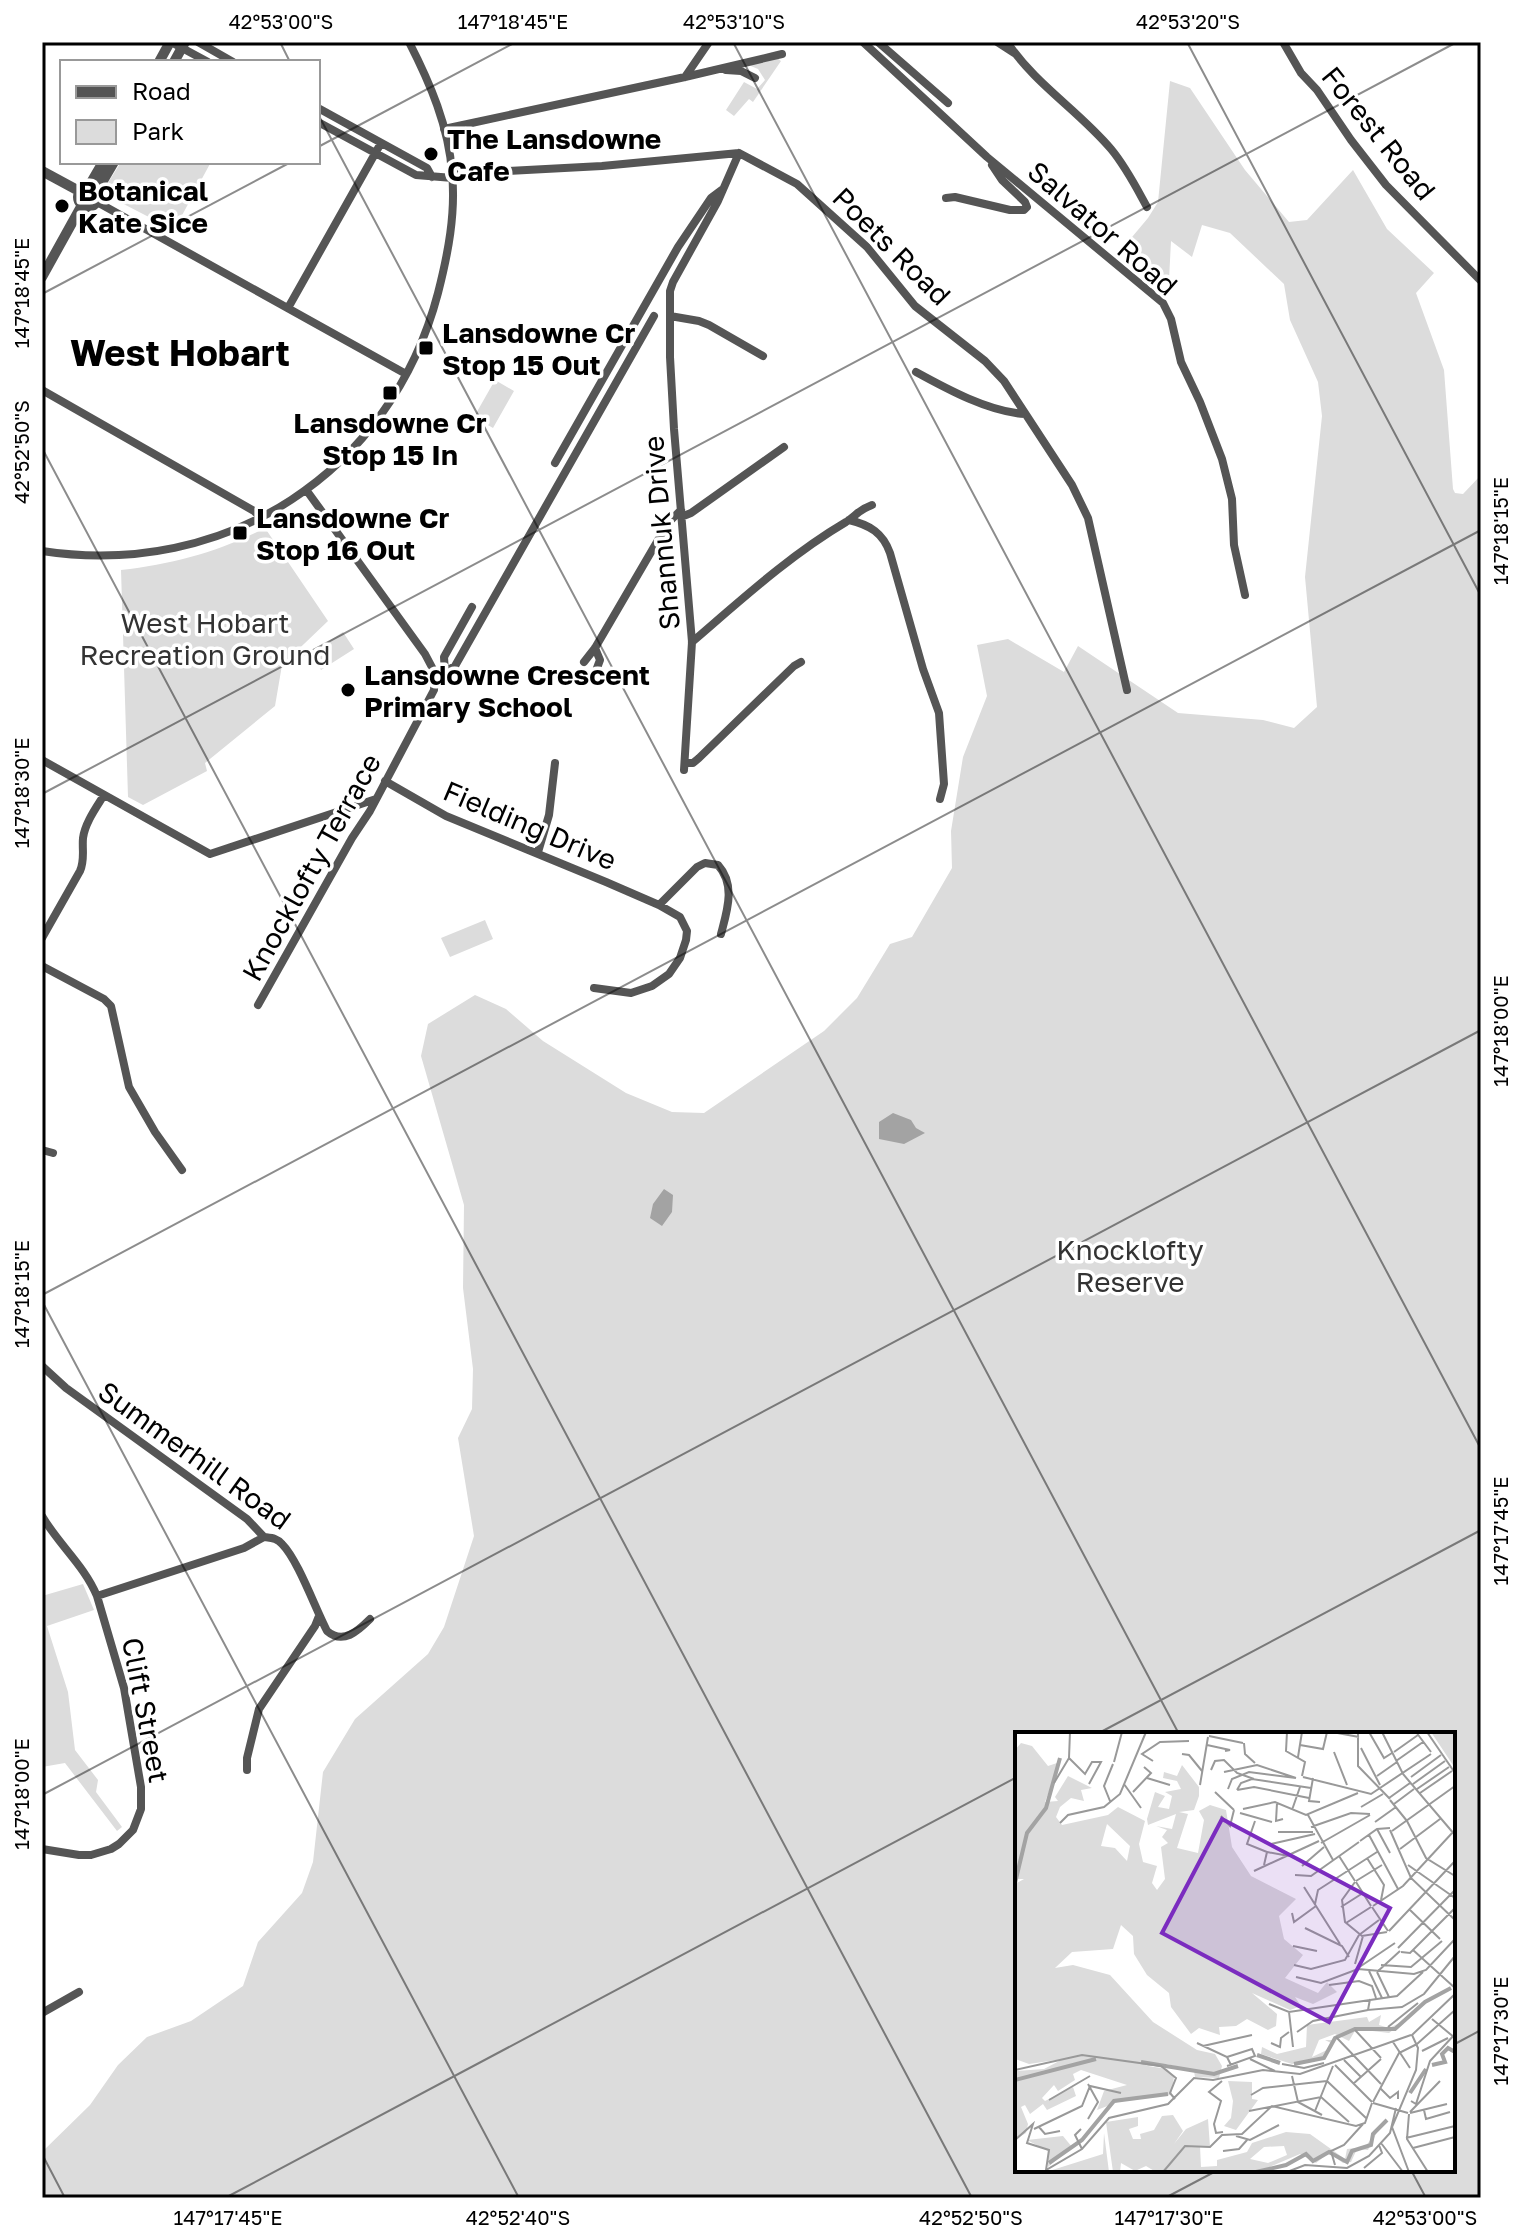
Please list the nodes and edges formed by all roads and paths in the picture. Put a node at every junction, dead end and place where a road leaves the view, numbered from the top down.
1 (171, 42) edge
2 (198, 42) edge
3 (409, 42) edge
4 (709, 42) edge
5 (863, 42) edge
6 (878, 42) edge
7 (997, 42) edge
8 (1007, 42) edge
9 (1283, 42) edge
10 (184, 45) edge
11 (782, 54) dead end
12 (1015, 54) junction
13 (160, 60) edge
14 (205, 60) edge
15 (230, 60) edge
16 (717, 70) junction
17 (685, 77) junction
18 (755, 78) dead end
19 (948, 103) dead end
20 (320, 109) edge
21 (320, 123) edge
22 (444, 129) junction
23 (381, 143) junction
24 (739, 153) junction
25 (375, 154) junction
26 (987, 157) junction
27 (102, 164) edge
28 (112, 164) edge
29 (42, 171) edge
30 (452, 176) junction
31 (432, 177) junction
32 (723, 188) junction
33 (90, 193) junction
34 (946, 198) dead end
35 (1147, 207) dead end
36 (42, 277) edge
37 (1481, 281) edge
38 (288, 308) junction
39 (654, 316) dead end
40 (670, 316) junction
41 (763, 356) dead end
42 (916, 372) dead end
43 (406, 374) junction
44 (42, 390) edge
45 (1025, 414) junction
46 (784, 447) dead end
47 (555, 463) dead end
48 (307, 491) junction
49 (872, 505) dead end
50 (681, 513) junction
51 (260, 517) junction
52 (849, 520) junction
53 (42, 551) edge
54 (1245, 595) dead end
55 (472, 607) dead end
56 (692, 642) junction
57 (595, 648) junction
58 (584, 662) dead end
59 (801, 662) dead end
60 (597, 668) dead end
61 (435, 673) junction
62 (445, 673) junction
63 (1127, 690) dead end
64 (42, 760) edge
65 (555, 763) dead end
66 (385, 781) junction
67 (104, 795) junction
68 (376, 799) junction
69 (940, 799) dead end
70 (538, 852) junction
71 (659, 905) junction
72 (721, 934) dead end
73 (42, 938) edge
74 (42, 966) edge
75 (594, 988) dead end
76 (258, 1005) dead end
77 (42, 1150) edge
78 (53, 1153) dead end
79 (182, 1170) dead end
80 (42, 1366) edge
81 (42, 1516) edge
82 (264, 1537) junction
83 (97, 1596) junction
84 (319, 1616) junction
85 (370, 1619) dead end
86 (247, 1770) dead end
87 (42, 1849) edge
88 (79, 1992) dead end
89 (42, 2013) edge

1 - 10 street
1 - 13 street
2 - 15 street
3 - 22 street
4 - 17 street
5 - 26 street, Salvator Road
6 - 19 street
7 - 12 street
8 - 12 street
9 - 37 street, Forest Road
10 - 14 street
11 - 16 street
12 - 35 street
16 - 17 street
16 - 18 street
17 - 22 street
20 - 23 street
21 - 25 street
22 - 30 street
23 - 25 street
23 - 31 street
24 - 30 street
24 - 32 street
24 - 45 street, Poets Road
25 - 31 street
25 - 38 street
26 - 34 street
26 - 54 street, Salvator Road
27 - 33 street
28 - 33 street
29 - 33 street
30 - 31 street
30 - 43 street
32 - 40 street, Shannuk Drive
32 - 47 street
33 - 36 street
33 - 38 street
38 - 43 street
39 - 62 street
40 - 41 street
40 - 50 street, Shannuk Drive
42 - 45 street
43 - 48 street
44 - 51 street
45 - 63 street, Poets Road
46 - 50 street
48 - 51 street
48 - 61 street
49 - 52 street
50 - 56 street, Shannuk Drive
50 - 57 street
51 - 53 street
52 - 56 street
52 - 69 street
55 - 62 street
56 - 59 street, Shannuk Drive
57 - 58 street
57 - 60 street
61 - 62 street
61 - 66 street, Knocklofty Terrace
64 - 67 street
65 - 70 street
66 - 68 street, Knocklofty Terrace
66 - 70 street, Fielding Drive
67 - 68 street
67 - 73 street
68 - 76 street, Knocklofty Terrace
70 - 71 street, Fielding Drive
71 - 72 street
71 - 75 street, Fielding Drive
74 - 79 street
77 - 78 street
80 - 82 street, Summerhill Road
81 - 83 street, Clift Street
82 - 83 street
82 - 84 street, Summerhill Road
83 - 87 street, Clift Street
84 - 85 street, Summerhill Road
84 - 86 street
88 - 89 street

